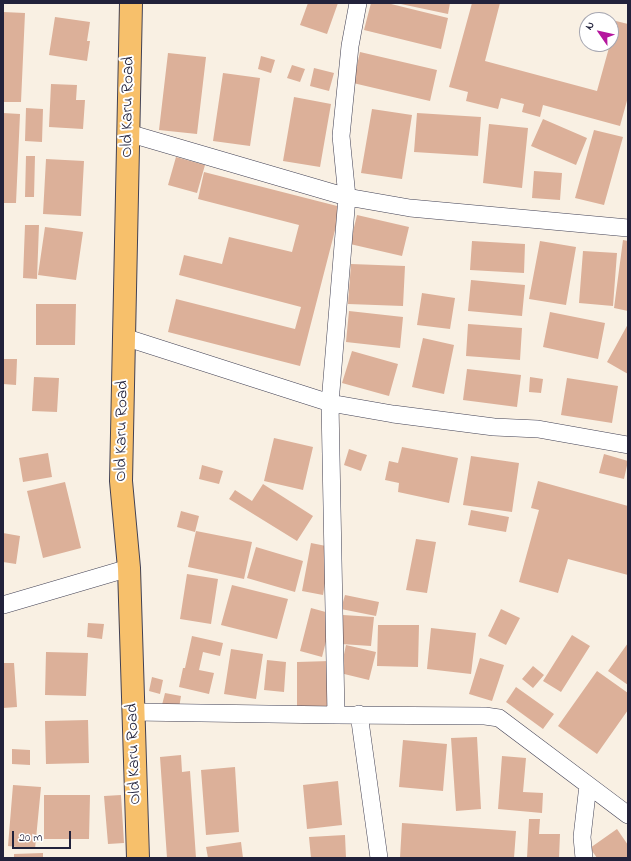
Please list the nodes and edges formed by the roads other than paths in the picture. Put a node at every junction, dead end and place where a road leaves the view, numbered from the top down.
1 (131, 3) edge
2 (358, 3) edge
3 (128, 133) junction
4 (347, 197) junction
5 (628, 228) edge
6 (124, 337) junction
7 (330, 403) junction
8 (628, 445) edge
9 (129, 568) junction
10 (3, 604) edge
11 (134, 712) junction
12 (359, 714) junction
13 (336, 715) junction
14 (588, 785) junction
15 (628, 815) edge
16 (138, 858) edge
17 (379, 858) edge
18 (584, 858) edge

1 - 3 main road, Old Karu Road
2 - 4 street
3 - 4 street
3 - 6 main road, Old Karu Road
4 - 5 street
4 - 7 street
6 - 7 street
6 - 9 main road, Old Karu Road
7 - 8 street
7 - 13 street
9 - 10 street
9 - 11 main road, Old Karu Road
11 - 13 street
11 - 16 main road, Old Karu Road
12 - 13 street
12 - 14 street
12 - 17 street
14 - 15 street
14 - 18 street

